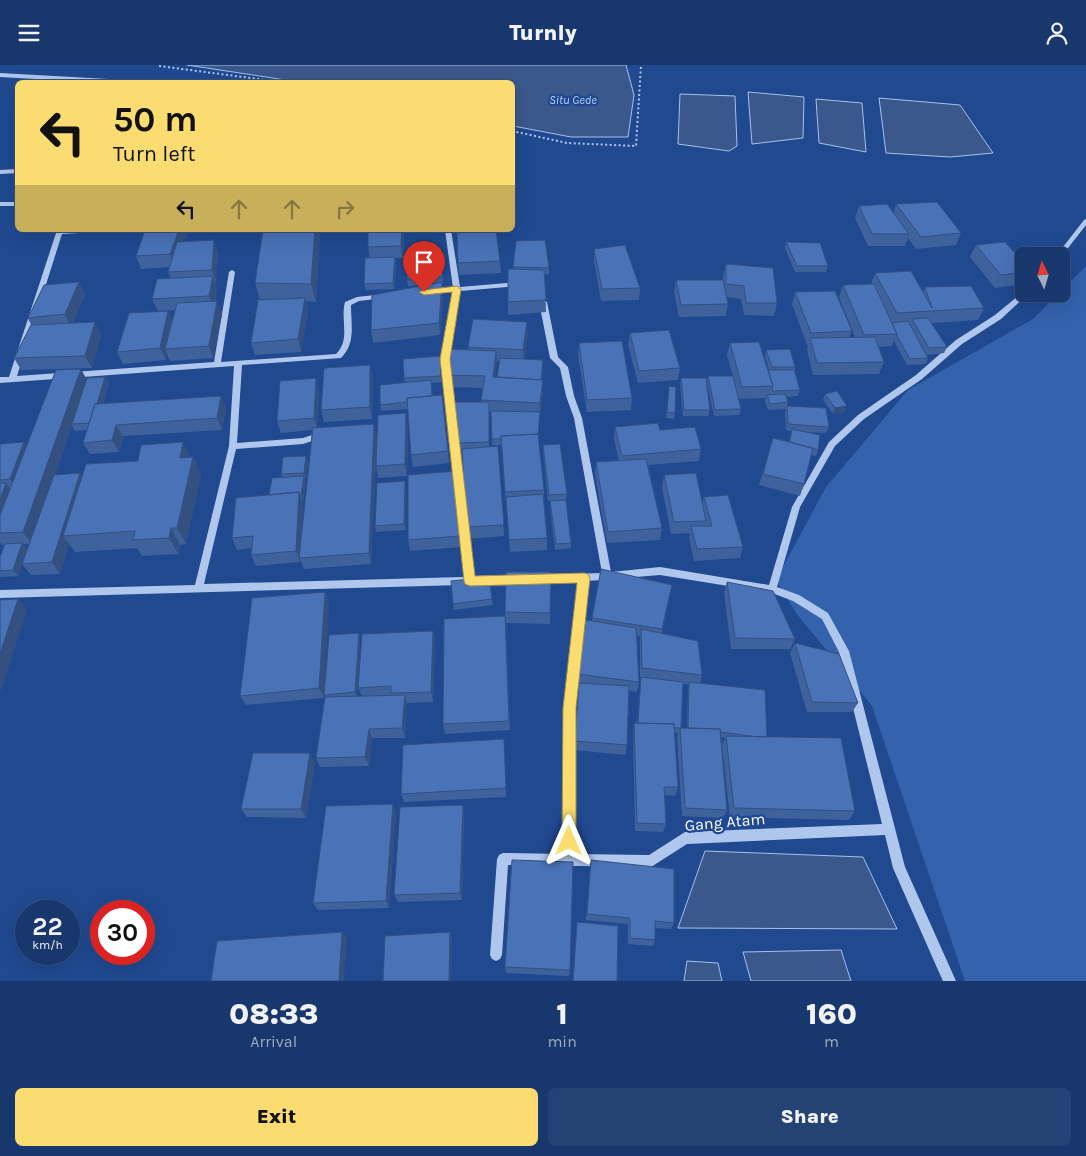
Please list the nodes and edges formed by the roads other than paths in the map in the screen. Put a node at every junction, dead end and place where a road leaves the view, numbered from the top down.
1 (0, 75) edge
2 (91, 80) edge
3 (15, 171) edge
4 (0, 172) edge
5 (0, 204) edge
6 (15, 204) edge
7 (1086, 221) edge
8 (60, 232) edge
9 (448, 232) edge
10 (1066, 247) edge
11 (232, 272) dead end
12 (530, 283) edge
13 (457, 289) junction
14 (540, 291) edge
15 (420, 293) edge
16 (393, 295) edge
17 (1015, 303) edge
18 (238, 362) junction
19 (218, 364) junction
20 (12, 379) junction
21 (0, 380) edge
22 (331, 433) edge
23 (233, 446) junction
24 (607, 576) junction
25 (584, 578) junction
26 (470, 581) junction
27 (199, 587) junction
28 (772, 589) junction
29 (0, 594) edge
30 (890, 829) junction
31 (569, 860) junction
32 (496, 955) dead end
33 (950, 981) edge

1 - 2 street
3 - 4 street
5 - 6 street
7 - 10 street
8 - 20 street
9 - 13 street
11 - 19 street
12 - 13 street
13 - 15 street
13 - 26 street
14 - 24 street
16 - 18 street
17 - 28 street
18 - 19 street
18 - 23 street
19 - 20 street
20 - 21 street
22 - 23 street
23 - 27 street
24 - 25 street
24 - 28 street
25 - 26 street
25 - 31 street
26 - 27 street
27 - 29 street
28 - 30 street
30 - 31 street, Gang Atam
30 - 33 street
31 - 32 street, Gang Atam

